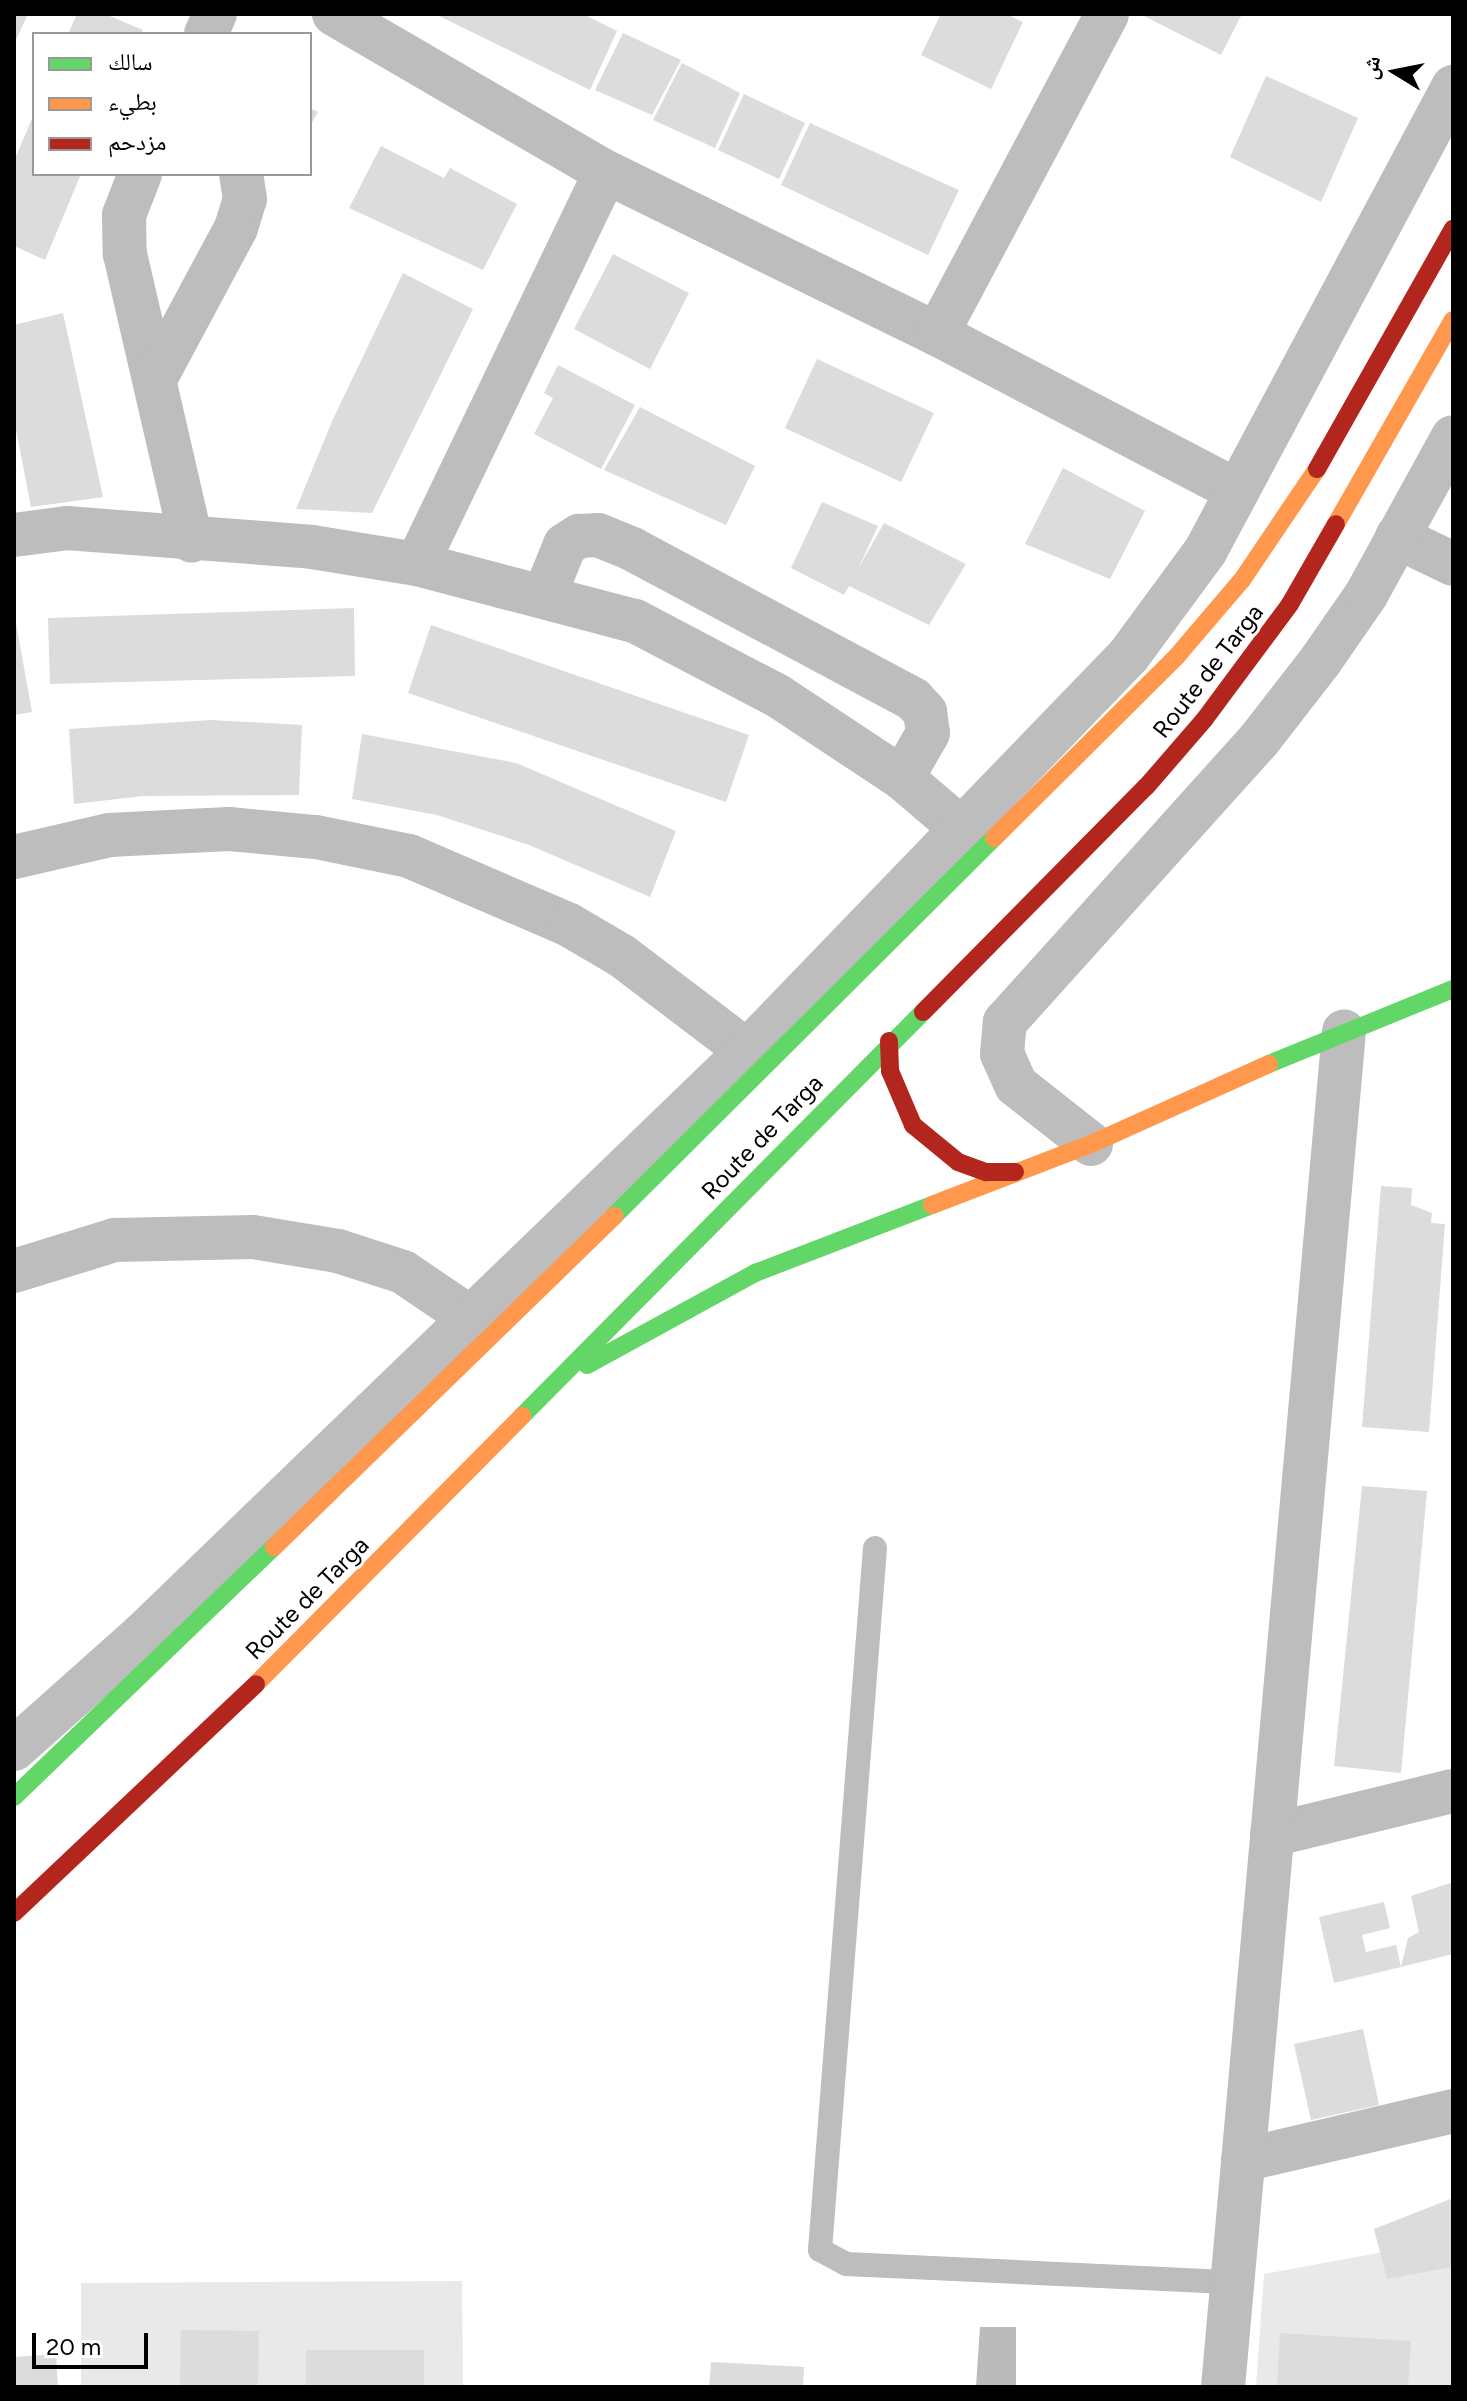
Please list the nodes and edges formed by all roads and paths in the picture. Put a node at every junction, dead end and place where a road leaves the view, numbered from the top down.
1 (334, 14) edge
2 (1107, 14) edge
3 (1453, 87) edge
4 (606, 172) junction
5 (139, 176) edge
6 (241, 176) edge
7 (1453, 229) edge
8 (1453, 320) edge
9 (937, 334) junction
10 (155, 379) junction
11 (1453, 437) edge
12 (1237, 491) junction
13 (14, 535) edge
14 (1397, 537) junction
15 (191, 540) junction
16 (417, 564) junction
17 (1453, 564) edge
18 (545, 594) junction
19 (902, 778) junction
20 (964, 831) junction
21 (14, 857) edge
22 (1453, 989) edge
23 (1344, 1031) junction
24 (889, 1041) junction
25 (747, 1051) junction
26 (1091, 1144) junction
27 (1022, 1172) junction
28 (14, 1271) edge
29 (468, 1316) junction
30 (550, 1385) junction
31 (875, 1548) dead end
32 (14, 1749) edge
33 (1453, 1791) edge
34 (14, 1797) edge
35 (1272, 1835) junction
36 (14, 1913) edge
37 (1453, 2111) edge
38 (1243, 2160) junction
39 (1232, 2282) junction
40 (1223, 2387) edge

1 - 4 street
2 - 9 street
3 - 12 street
4 - 9 street
4 - 16 street
5 - 10 street
6 - 10 street
7 - 34 main road, Route de Targa
8 - 24 main road, Route de Targa
9 - 12 street
10 - 15 street
11 - 14 street
12 - 20 street
13 - 15 street
14 - 17 street
14 - 26 street
15 - 16 street
16 - 18 street
18 - 19 street
18 - 19 street
19 - 20 street
20 - 25 street
21 - 25 street
22 - 23 main road
23 - 26 main road
23 - 35 street
24 - 27 main road
24 - 30 main road, Route de Targa
25 - 29 street
26 - 27 main road
27 - 30 main road
28 - 29 street
29 - 32 street
30 - 36 main road, Route de Targa
31 - 39 lane
33 - 35 street
35 - 38 street
37 - 38 street
38 - 39 street
39 - 40 street

